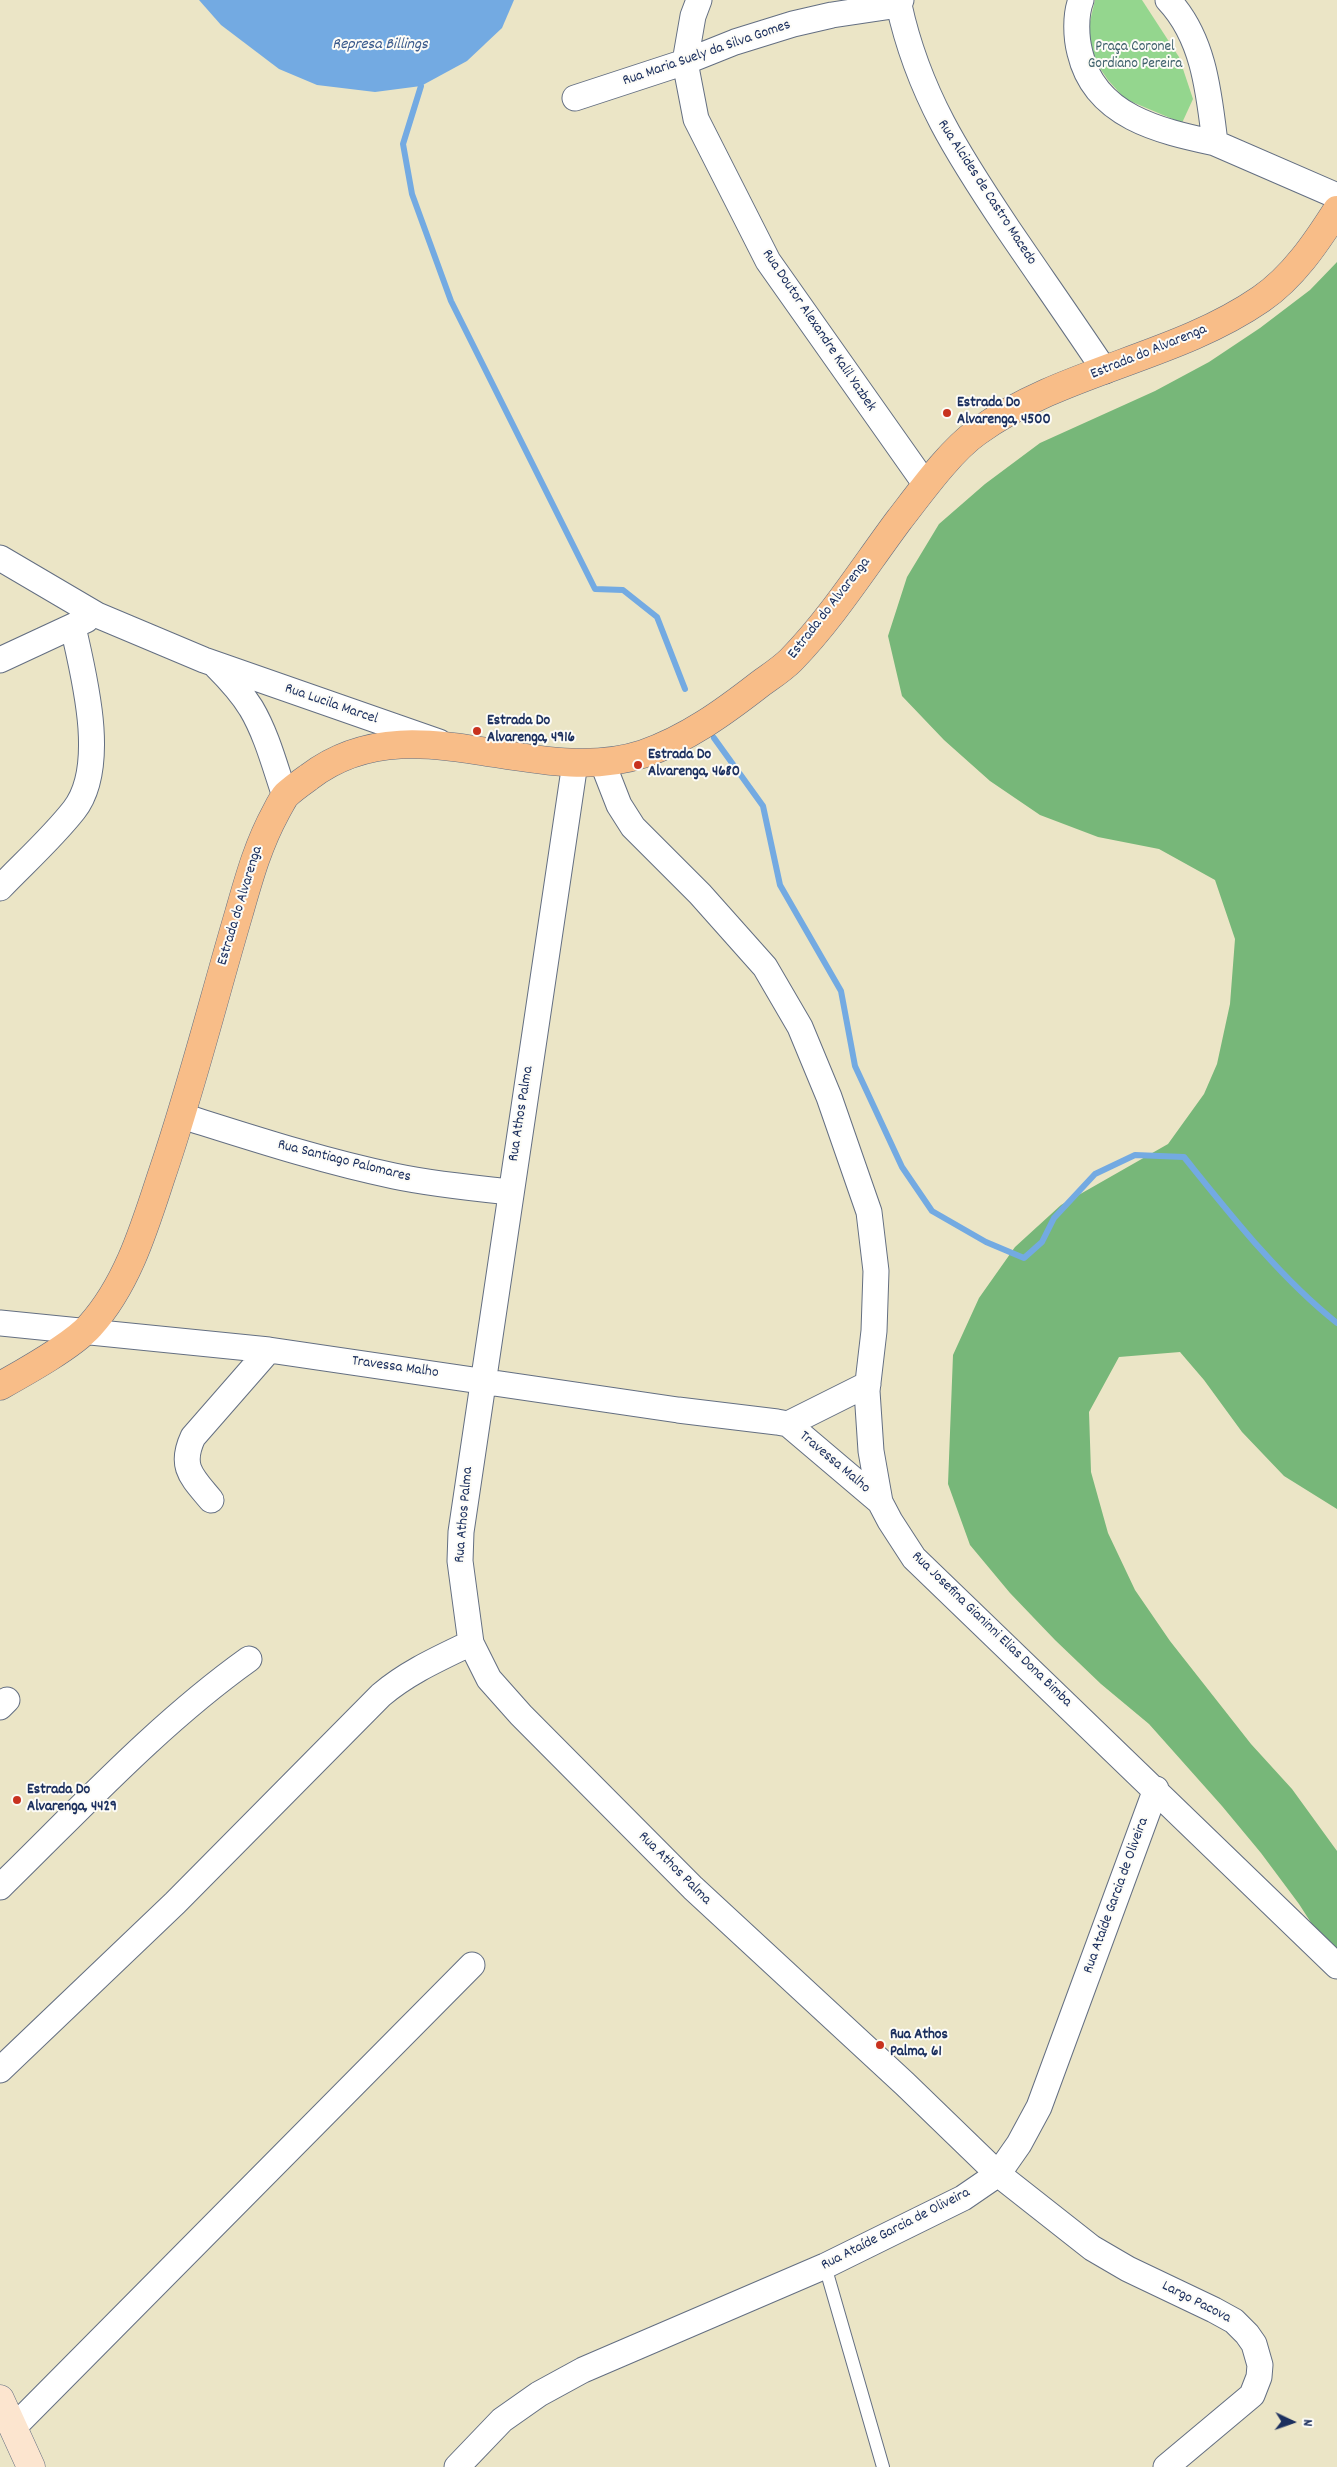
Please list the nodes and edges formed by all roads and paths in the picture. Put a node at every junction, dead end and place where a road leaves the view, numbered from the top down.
1 (699, 0) edge
2 (1081, 0) edge
3 (900, 3) edge
4 (1179, 4) edge
5 (684, 62) junction
6 (575, 98) dead end
7 (1215, 143) junction
8 (1337, 196) edge
9 (1337, 210) edge
10 (1105, 371) junction
11 (926, 485) junction
12 (0, 558) edge
13 (97, 615) junction
14 (73, 628) junction
15 (0, 660) edge
16 (214, 664) junction
17 (448, 745) junction
18 (575, 763) junction
19 (603, 764) junction
20 (285, 796) junction
21 (0, 888) edge
22 (182, 1116) junction
23 (510, 1192) junction
24 (0, 1323) edge
25 (85, 1332) junction
26 (269, 1350) junction
27 (482, 1381) junction
28 (868, 1384) junction
29 (0, 1386) edge
30 (788, 1424) junction
31 (210, 1500) dead end
32 (880, 1502) junction
33 (471, 1643) junction
34 (250, 1659) dead end
35 (1156, 1789) junction
36 (0, 1886) edge
37 (472, 1964) dead end
38 (1337, 1966) edge
39 (0, 2070) edge
40 (998, 2174) junction
41 (825, 2266) junction
42 (0, 2399) edge
43 (13, 2428) junction
44 (31, 2467) edge
45 (457, 2467) edge
46 (883, 2467) edge
47 (1166, 2467) edge

1 - 5 street, Rua Doutor Alexandre Kalil Yazbek
2 - 7 street
3 - 5 street, Rua Maria Suely da Silva Gomes
3 - 10 street, Rua Alcides de Castro Macedo
4 - 7 street
5 - 6 street, Rua Maria Suely da Silva Gomes
5 - 11 street, Rua Doutor Alexandre Kalil Yazbek
7 - 8 street
9 - 10 main road, Estrada do Alvarenga
10 - 11 main road, Estrada do Alvarenga
11 - 19 main road, Estrada do Alvarenga
12 - 13 street, Rua Lucila Marcel
13 - 14 street
13 - 16 street, Rua Lucila Marcel
14 - 15 street
14 - 21 street
16 - 17 street, Rua Lucila Marcel
16 - 20 street, Rua Lucila Marcel
17 - 18 main road, Estrada do Alvarenga
17 - 20 main road, Estrada do Alvarenga
18 - 19 main road, Estrada do Alvarenga
18 - 23 street, Rua Athos Palma
19 - 28 street, Rua Josefina Gianinni Elias Dona Bimba
20 - 22 main road, Estrada do Alvarenga
22 - 23 street, Rua Santiago Palomares
22 - 25 main road, Estrada do Alvarenga
23 - 27 street, Rua Athos Palma
24 - 25 street, Travessa Malho
25 - 26 street, Travessa Malho
25 - 29 main road, Estrada do Alvarenga
26 - 27 street, Travessa Malho
26 - 31 street
27 - 30 street, Travessa Malho
27 - 33 street, Rua Athos Palma
28 - 30 street, Travessa Malho
28 - 32 street, Rua Josefina Gianinni Elias Dona Bimba
30 - 32 street, Travessa Malho
32 - 35 street, Rua Josefina Gianinni Elias Dona Bimba
33 - 39 street
33 - 40 street, Rua Athos Palma
34 - 36 street
35 - 38 street, Rua Josefina Gianinni Elias Dona Bimba
35 - 40 street, Rua Ataíde Garcia de Oliveira
37 - 43 street
40 - 41 street, Rua Ataíde Garcia de Oliveira
40 - 47 street, Largo Pacova
41 - 45 street, Rua Ataíde Garcia de Oliveira
41 - 46 lane
42 - 43 street
43 - 44 street

